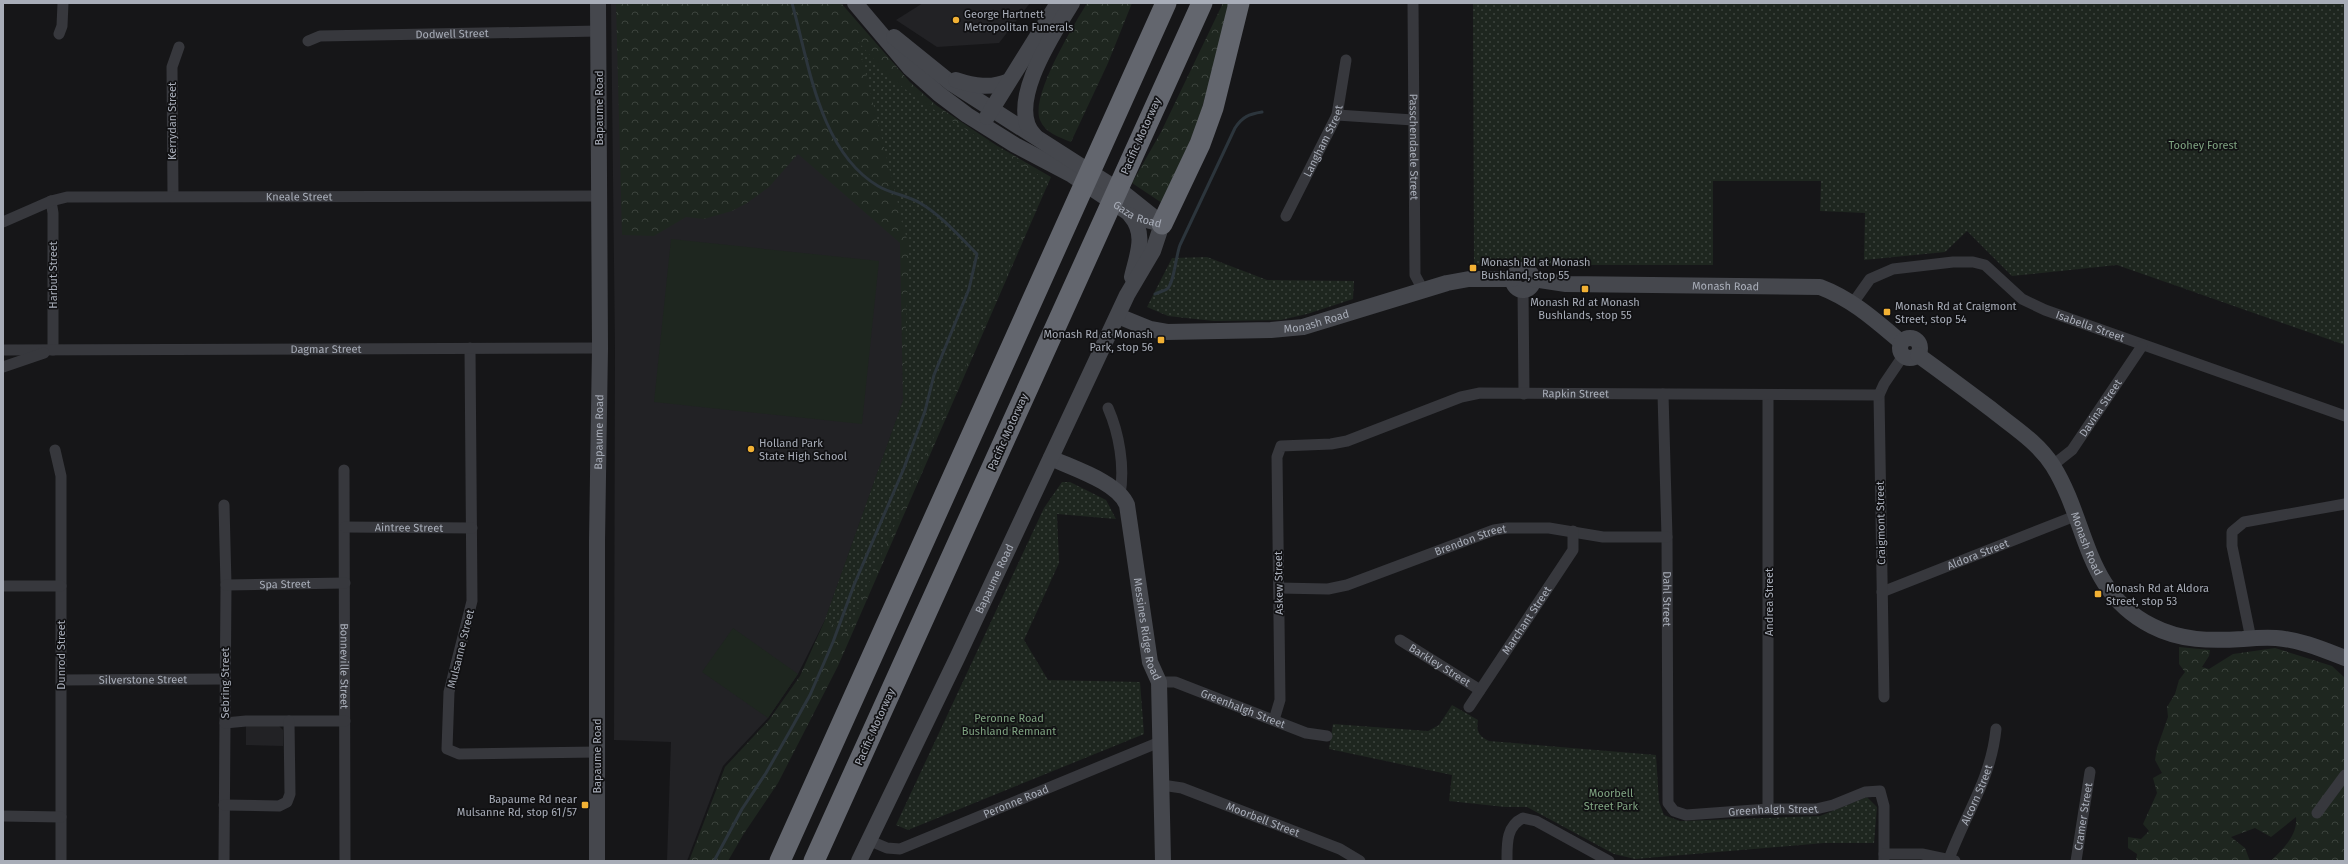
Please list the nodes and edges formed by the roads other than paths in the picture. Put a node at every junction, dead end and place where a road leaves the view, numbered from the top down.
1 (63, 3) edge
2 (598, 3) edge
3 (856, 3) edge
4 (1058, 3) edge
5 (1072, 3) edge
6 (1166, 3) edge
7 (1202, 3) edge
8 (1239, 3) edge
9 (1413, 3) edge
10 (598, 31) junction
11 (59, 34) dead end
12 (1051, 37) junction
13 (308, 41) dead end
14 (179, 47) dead end
15 (1346, 60) dead end
16 (938, 73) junction
17 (1009, 81) junction
18 (995, 111) junction
19 (1337, 115) junction
20 (1413, 120) junction
21 (984, 126) junction
22 (1038, 138) junction
23 (173, 196) junction
24 (600, 196) junction
25 (51, 201) junction
26 (1130, 215) junction
27 (1286, 216) dead end
28 (3, 222) edge
29 (1162, 224) junction
30 (1523, 283) junction
31 (1423, 290) junction
32 (1127, 294) junction
33 (1853, 304) junction
34 (1118, 316) junction
35 (2142, 346) junction
36 (470, 348) junction
37 (600, 348) junction
38 (3, 350) edge
39 (53, 350) junction
40 (1908, 351) junction
41 (3, 367) edge
42 (1524, 394) junction
43 (1663, 394) junction
44 (1768, 395) junction
45 (1879, 395) junction
46 (1108, 408) dead end
47 (2345, 416) edge
48 (1281, 446) joint
49 (55, 450) dead end
50 (1051, 458) junction
51 (2053, 465) junction
52 (344, 470) dead end
53 (1120, 494) junction
54 (2345, 504) edge
55 (224, 505) dead end
56 (2075, 516) junction
57 (345, 527) junction
58 (472, 528) junction
59 (1573, 531) junction
60 (1667, 537) junction
61 (345, 583) junction
62 (226, 585) junction
63 (3, 586) edge
64 (61, 586) junction
65 (1279, 588) junction
66 (1882, 592) junction
67 (2251, 639) junction
68 (1400, 640) dead end
69 (2345, 658) edge
70 (224, 679) junction
71 (62, 680) junction
72 (1159, 682) junction
73 (1480, 690) junction
74 (1884, 697) dead end
75 (1470, 707) dead end
76 (1274, 720) junction
77 (289, 721) junction
78 (345, 721) junction
79 (225, 723) junction
80 (1996, 729) dead end
81 (1327, 736) dead end
82 (1162, 741) junction
83 (597, 752) junction
84 (2090, 772) dead end
85 (2345, 775) edge
86 (1162, 785) junction
87 (1668, 804) joint
88 (224, 805) junction
89 (1768, 809) junction
90 (2317, 813) dead end
91 (3, 816) edge
92 (61, 817) junction
93 (868, 840) junction
94 (1884, 858) edge
95 (1952, 860) edge
96 (61, 861) edge
97 (224, 861) edge
98 (345, 861) edge
99 (597, 861) edge
100 (780, 861) edge
101 (814, 861) edge
102 (859, 861) edge
103 (1164, 861) edge
104 (1360, 861) edge
105 (1507, 861) edge
106 (1609, 861) edge
107 (2076, 861) edge

1 - 11 street
2 - 10 street, Bapaume Road
3 - 16 street, Gaza Road
3 - 21 street, Gaza Road
4 - 17 street
5 - 12 street
6 - 100 highway
7 - 101 highway, Pacific Motorway
8 - 29 highway
9 - 20 street, Passchendaele Street
10 - 13 street, Dodwell Street
10 - 24 street, Bapaume Road
12 - 18 street
12 - 22 street
14 - 23 street, Kerrydan Street
15 - 19 street, Langham Street
16 - 17 street
16 - 18 street, Gaza Road
17 - 18 street
18 - 21 street
18 - 22 street, Gaza Road
19 - 20 street
19 - 27 street, Langham Street
20 - 31 street, Passchendaele Street
21 - 26 street, Gaza Road
22 - 29 street, Gaza Road
23 - 24 street, Kneale Street
23 - 25 street, Kneale Street
24 - 37 street, Bapaume Road
25 - 28 street, Kneale Street
25 - 39 street, Harbut Street
26 - 29 street, Gaza Road
26 - 32 street, Bapaume Road
29 - 32 street, Bapaume Road
30 - 31 street, Monash Road
30 - 33 street, Monash Road
30 - 42 street
31 - 34 street, Monash Road
32 - 34 street, Bapaume Road
33 - 35 street, Isabella Street
33 - 40 street, Monash Road
34 - 50 street, Bapaume Road
35 - 47 street, Isabella Street
35 - 51 street, Davina Street
36 - 37 street, Dagmar Street
36 - 39 street, Dagmar Street
36 - 58 street, Mulsanne Street
37 - 83 street, Bapaume Road
38 - 39 street, Dagmar Street
39 - 41 street, Dagmar Street
40 - 45 street, Craigmont Street
40 - 51 street, Monash Road
42 - 43 street, Rapkin Street
42 - 48 street, Rapkin Street
43 - 44 street, Rapkin Street
43 - 60 street, Dahl Street
44 - 45 street, Rapkin Street
44 - 89 street, Andrea Street
45 - 66 street, Craigmont Street
46 - 53 street
48 - 65 street, Askew Street
49 - 64 street, Dunrod Street
50 - 53 street
50 - 93 street, Bapaume Road
51 - 56 street, Monash Road
52 - 57 street, Bonneville Street
53 - 72 street, Messines Ridge Road
54 - 67 street
55 - 62 street, Sebring Street
56 - 66 street, Aldora Street
56 - 67 street, Monash Road
57 - 58 street, Aintree Street
57 - 61 street, Bonneville Street
58 - 83 street, Mulsanne Street
59 - 60 street, Brendon Street
59 - 65 street, Brendon Street
59 - 73 street, Marchant Street
60 - 87 street, Dahl Street
61 - 62 street, Spa Street
61 - 78 street, Bonneville Street
62 - 70 street, Sebring Street
63 - 64 street
64 - 71 street, Dunrod Street
65 - 76 street, Askew Street
66 - 74 street, Craigmont Street
67 - 69 street, Monash Road
68 - 73 street, Barkley Street
70 - 71 street, Silverstone Street
70 - 79 street, Sebring Street
71 - 92 street, Dunrod Street
72 - 76 street, Greenhalgh Street
72 - 82 street, Messines Ridge Road
73 - 75 street, Marchant Street
76 - 81 street, Greenhalgh Street
77 - 78 street
77 - 79 street
77 - 88 street
78 - 98 street, Bonneville Street
79 - 88 street, Sebring Street
80 - 95 street, Alcorn Street
82 - 86 street, Messines Ridge Road
82 - 93 street, Peronne Road
83 - 99 street, Bapaume Road
84 - 107 street, Cramer Street
85 - 90 street
86 - 103 street, Messines Ridge Road
86 - 104 street, Moorbell Street
87 - 89 street, Greenhalgh Street
88 - 97 street, Sebring Street
89 - 94 street, Greenhalgh Street
91 - 92 street
92 - 96 street, Dunrod Street
93 - 102 street, Bapaume Road
94 - 95 street
105 - 106 street

